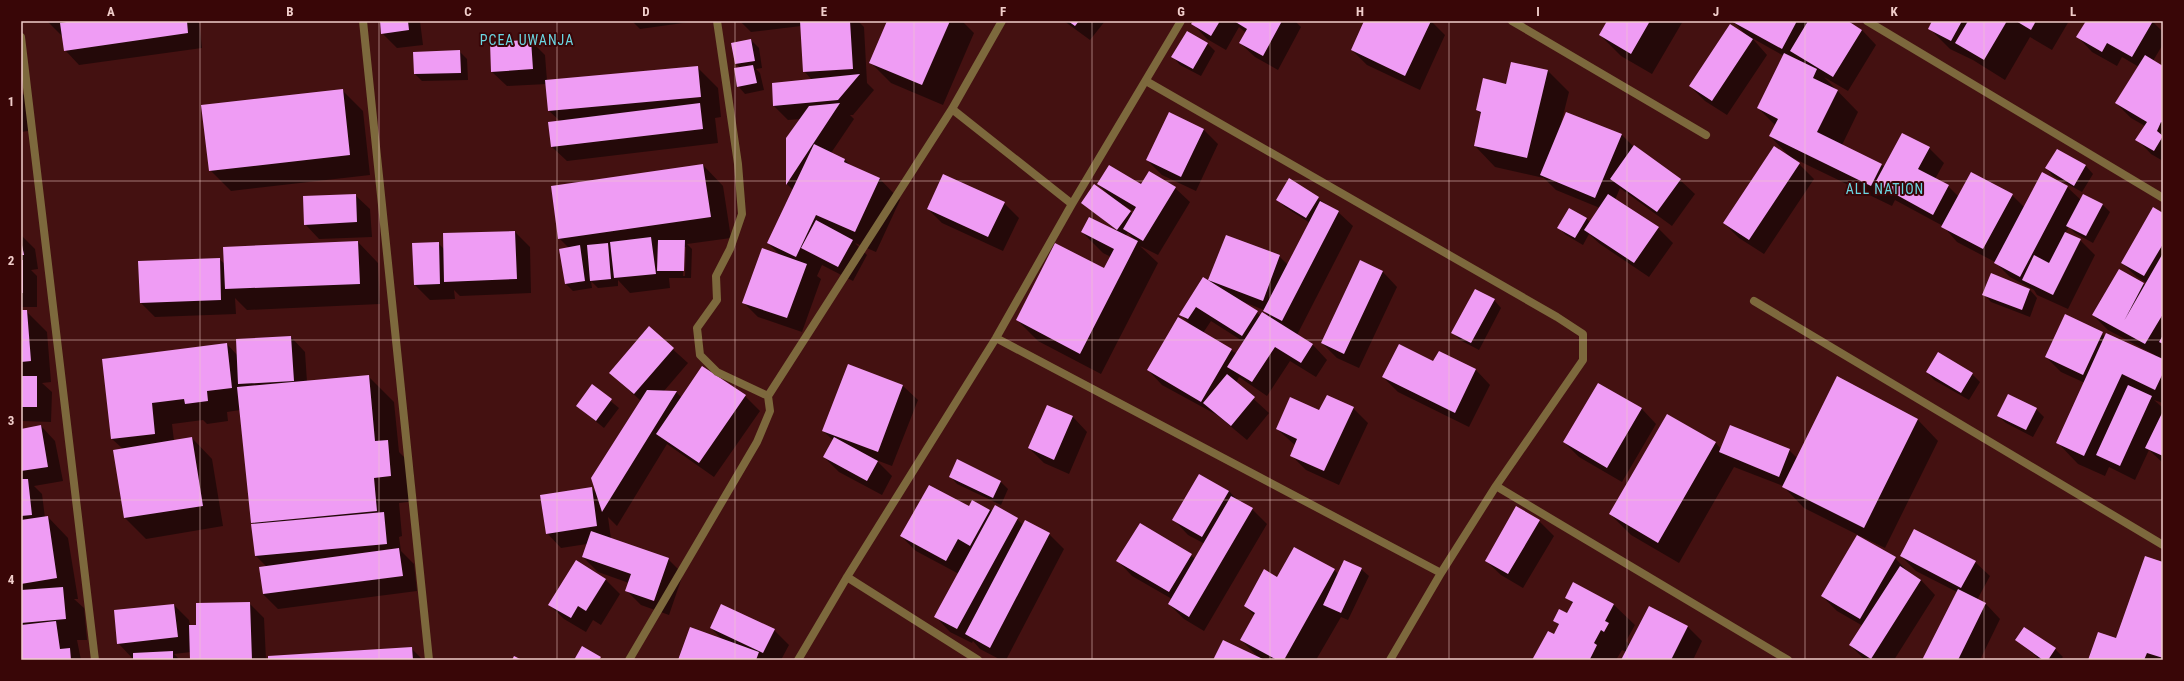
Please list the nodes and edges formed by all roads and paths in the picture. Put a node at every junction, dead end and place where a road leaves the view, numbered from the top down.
1 (363, 21) edge
2 (717, 21) edge
3 (1002, 21) edge
4 (1181, 21) edge
5 (1512, 21) edge
6 (1867, 21) edge
7 (21, 37) edge
8 (1146, 82) junction
9 (952, 109) junction
10 (1706, 135) dead end
11 (2163, 198) edge
12 (1072, 204) junction
13 (1754, 301) dead end
14 (996, 338) junction
15 (768, 396) junction
16 (1496, 486) junction
17 (2163, 546) edge
18 (1441, 573) junction
19 (848, 577) junction
20 (95, 660) edge
21 (429, 660) edge
22 (629, 660) edge
23 (798, 660) edge
24 (978, 660) edge
25 (1390, 660) edge
26 (1788, 660) edge

1 - 21 street
2 - 15 street
3 - 9 street
4 - 8 street
5 - 10 street
6 - 11 street
7 - 20 street
8 - 12 street
8 - 16 street
9 - 12 street
9 - 15 street
12 - 14 street
13 - 17 street
14 - 18 street
14 - 19 street
15 - 22 street
16 - 18 street
16 - 26 street
18 - 25 street
19 - 23 street
19 - 24 street

